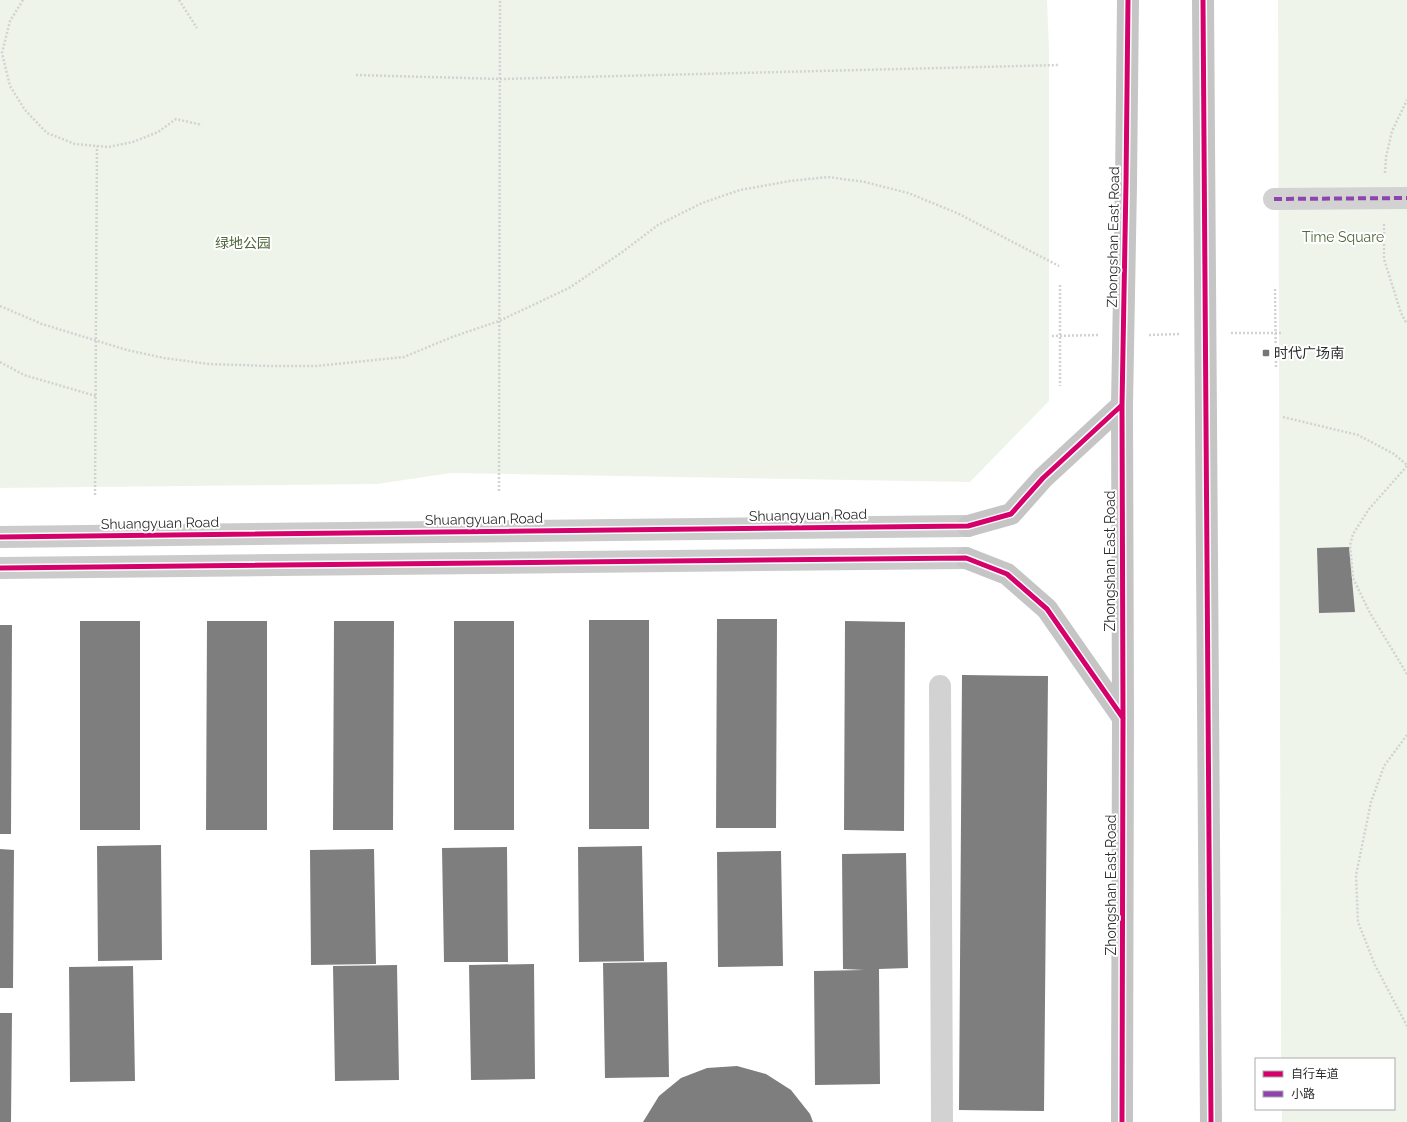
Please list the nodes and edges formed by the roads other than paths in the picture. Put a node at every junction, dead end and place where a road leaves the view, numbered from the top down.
1 (1128, 0) edge
2 (1203, 0) edge
3 (1407, 198) edge
4 (1274, 199) dead end
5 (1122, 405) junction
6 (0, 537) edge
7 (0, 568) edge
8 (940, 686) dead end
9 (1123, 718) junction
10 (942, 1122) edge
11 (1122, 1122) edge
12 (1211, 1122) edge

1 - 5 main road, Zhongshan East Road
2 - 12 main road
3 - 4 street
5 - 6 main road, Shuangyuan Road
5 - 9 main road, Zhongshan East Road
7 - 9 main road
8 - 10 street
9 - 11 main road, Zhongshan East Road

